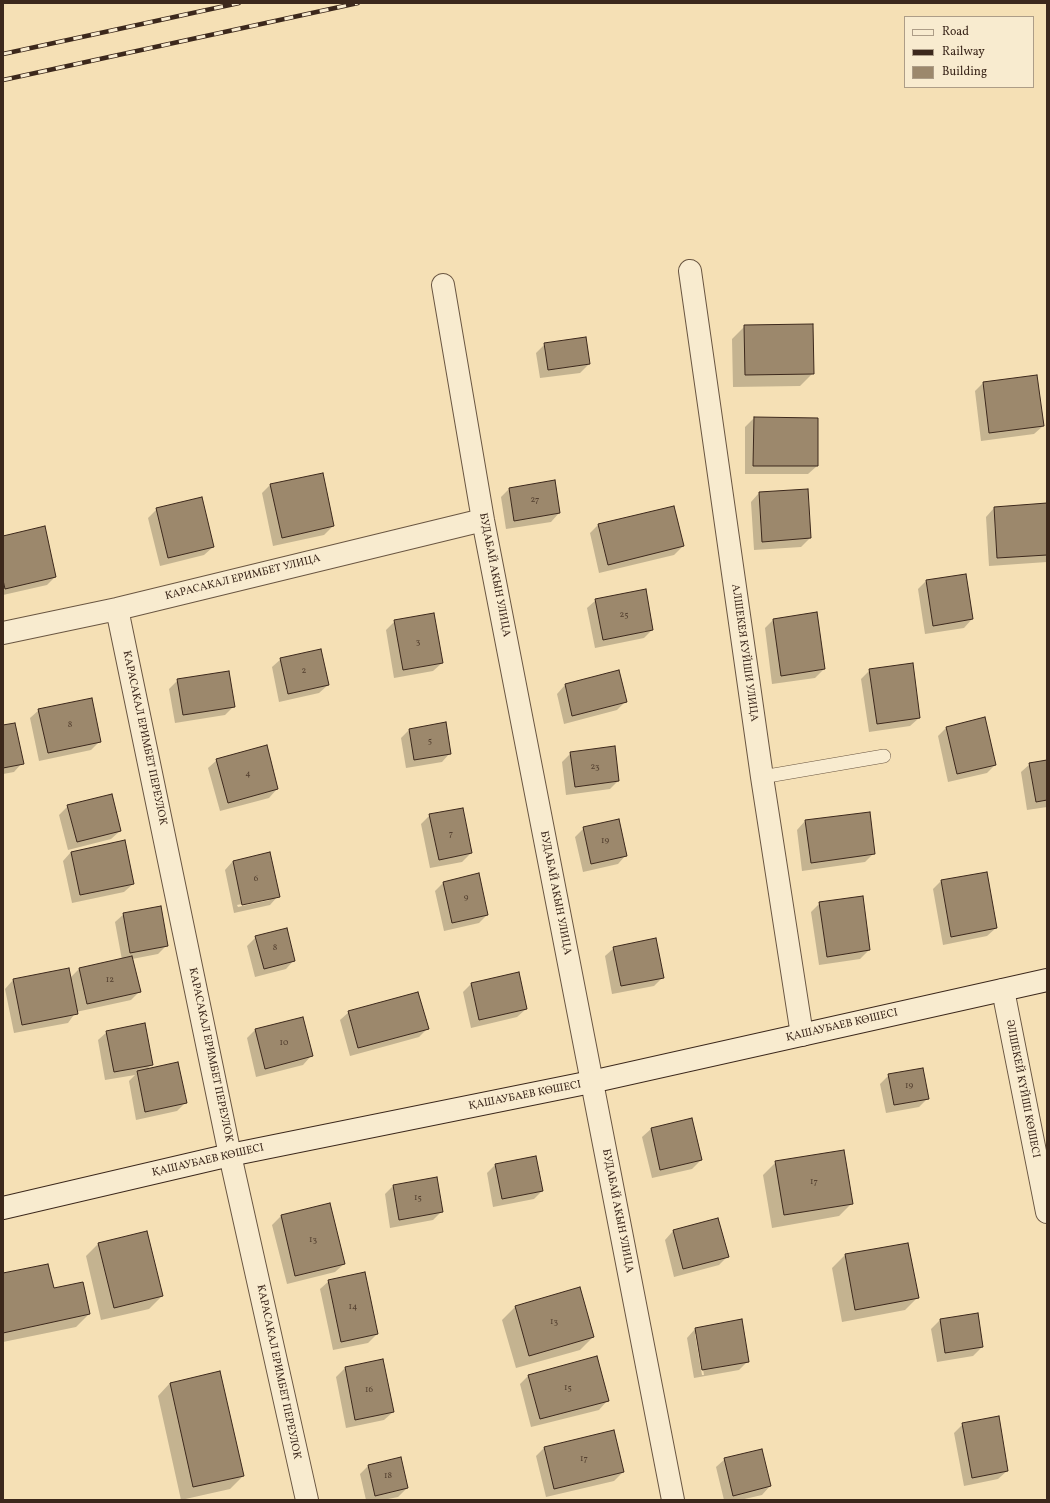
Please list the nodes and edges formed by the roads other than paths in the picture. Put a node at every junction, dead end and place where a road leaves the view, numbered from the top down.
1 (690, 271) dead end
2 (443, 285) dead end
3 (483, 520) junction
4 (117, 609) junction
5 (3, 633) edge
6 (884, 756) dead end
7 (762, 777) junction
8 (1047, 980) edge
9 (1003, 990) junction
10 (802, 1035) junction
11 (591, 1082) junction
12 (230, 1156) junction
13 (3, 1208) edge
14 (1047, 1212) edge
15 (306, 1500) edge
16 (674, 1500) edge

1 - 7 street, АЛШЕКЕЯ КУЙШИ УЛИЦА
2 - 3 street, БУДАБАЙ АКЫН УЛИЦА
3 - 4 street, КАРАСАКАЛ ЕРИМБЕТ УЛИЦА
3 - 11 street, БУДАБАЙ АКЫН УЛИЦА
4 - 5 street, КАРАСАКАЛ ЕРИМБЕТ УЛИЦА
4 - 12 street, КАРАСАКАЛ ЕРИМБЕТ ПЕРЕУЛОК
6 - 7 lane
7 - 10 street, АЛШЕКЕЯ КУЙШИ УЛИЦА
8 - 9 street, ҚАШАУБАЕВ КӨШЕСІ
9 - 10 street, ҚАШАУБАЕВ КӨШЕСІ
9 - 14 street, ӘЛШЕКЕЙ КҮЙШІ КӨШЕСІ
10 - 11 street, ҚАШАУБАЕВ КӨШЕСІ
11 - 12 street, ҚАШАУБАЕВ КӨШЕСІ
11 - 16 street, БУДАБАЙ АКЫН УЛИЦА
12 - 13 street, ҚАШАУБАЕВ КӨШЕСІ
12 - 15 street, КАРАСАКАЛ ЕРИМБЕТ ПЕРЕУЛОК

